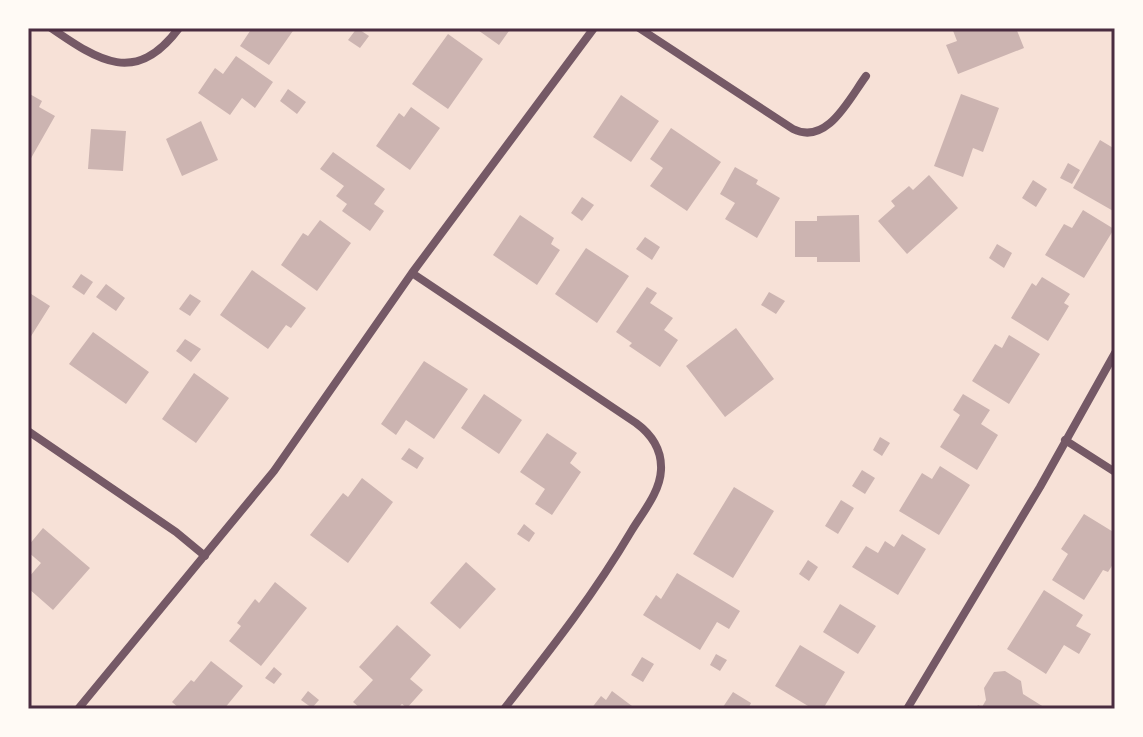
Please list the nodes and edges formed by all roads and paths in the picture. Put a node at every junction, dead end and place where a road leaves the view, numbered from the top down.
1 (51, 28) edge
2 (179, 28) edge
3 (594, 28) edge
4 (639, 28) edge
5 (866, 76) dead end
6 (412, 273) junction
7 (1115, 353) edge
8 (28, 431) edge
9 (1065, 440) junction
10 (1115, 472) edge
11 (205, 556) junction
12 (78, 709) edge
13 (504, 709) edge
14 (907, 709) edge

1 - 2 street
3 - 6 street
4 - 5 street
6 - 11 street
6 - 13 street
7 - 9 street
8 - 11 street
9 - 10 street
9 - 14 street
11 - 12 street

